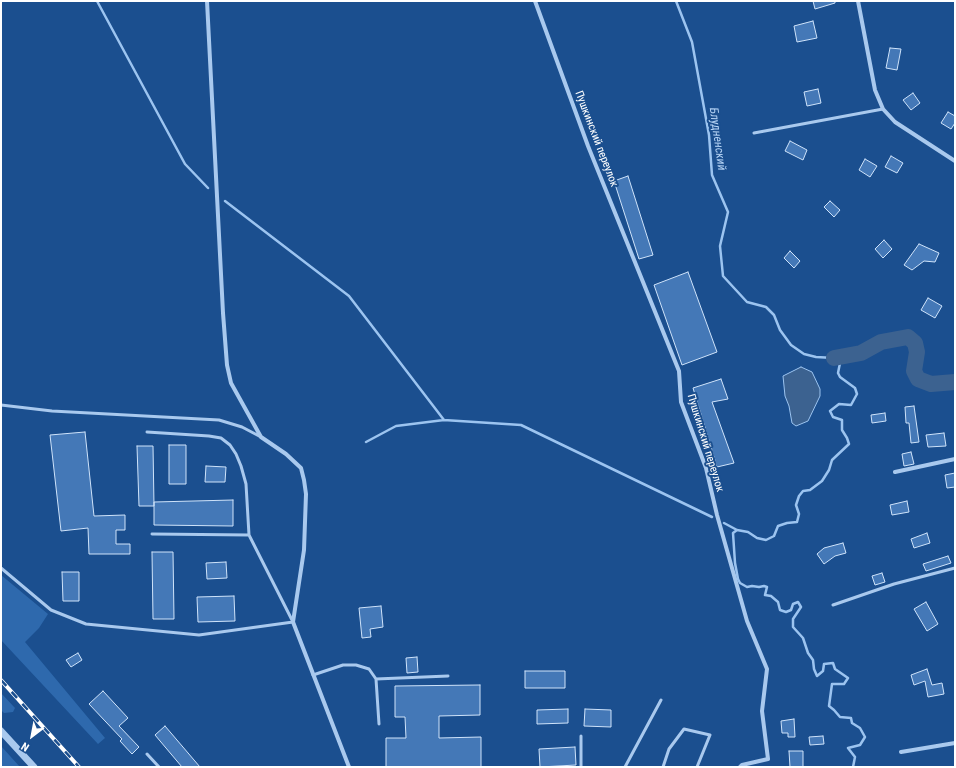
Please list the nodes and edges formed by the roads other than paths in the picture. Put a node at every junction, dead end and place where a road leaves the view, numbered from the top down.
1 (208, 1) edge
2 (535, 1) edge
3 (858, 1) edge
4 (883, 109) junction
5 (754, 133) dead end
6 (955, 160) edge
7 (1, 405) edge
8 (147, 432) dead end
9 (261, 437) junction
10 (955, 459) edge
11 (895, 472) dead end
12 (152, 534) dead end
13 (249, 535) junction
14 (1, 568) edge
15 (955, 568) edge
16 (833, 605) dead end
17 (293, 622) junction
18 (313, 675) junction
19 (448, 676) dead end
20 (376, 679) junction
21 (661, 700) dead end
22 (379, 724) dead end
23 (1, 731) edge
24 (581, 736) dead end
25 (955, 743) edge
26 (901, 752) dead end
27 (147, 754) dead end
28 (34, 767) edge
29 (159, 767) edge
30 (349, 767) edge
31 (581, 767) edge
32 (625, 767) edge
33 (663, 767) edge
34 (697, 767) edge
35 (740, 767) edge

1 - 9 street
2 - 35 street, Пушкинский переулок
3 - 4 street
4 - 5 lane
4 - 6 street
7 - 9 lane
8 - 13 lane
9 - 17 street
10 - 11 street
12 - 13 lane
13 - 17 lane
14 - 17 lane
15 - 16 lane
17 - 18 street
18 - 20 lane
18 - 30 street
19 - 20 lane
20 - 22 lane
21 - 32 lane
23 - 28 street
24 - 31 lane
25 - 26 street
27 - 29 lane
33 - 34 lane

